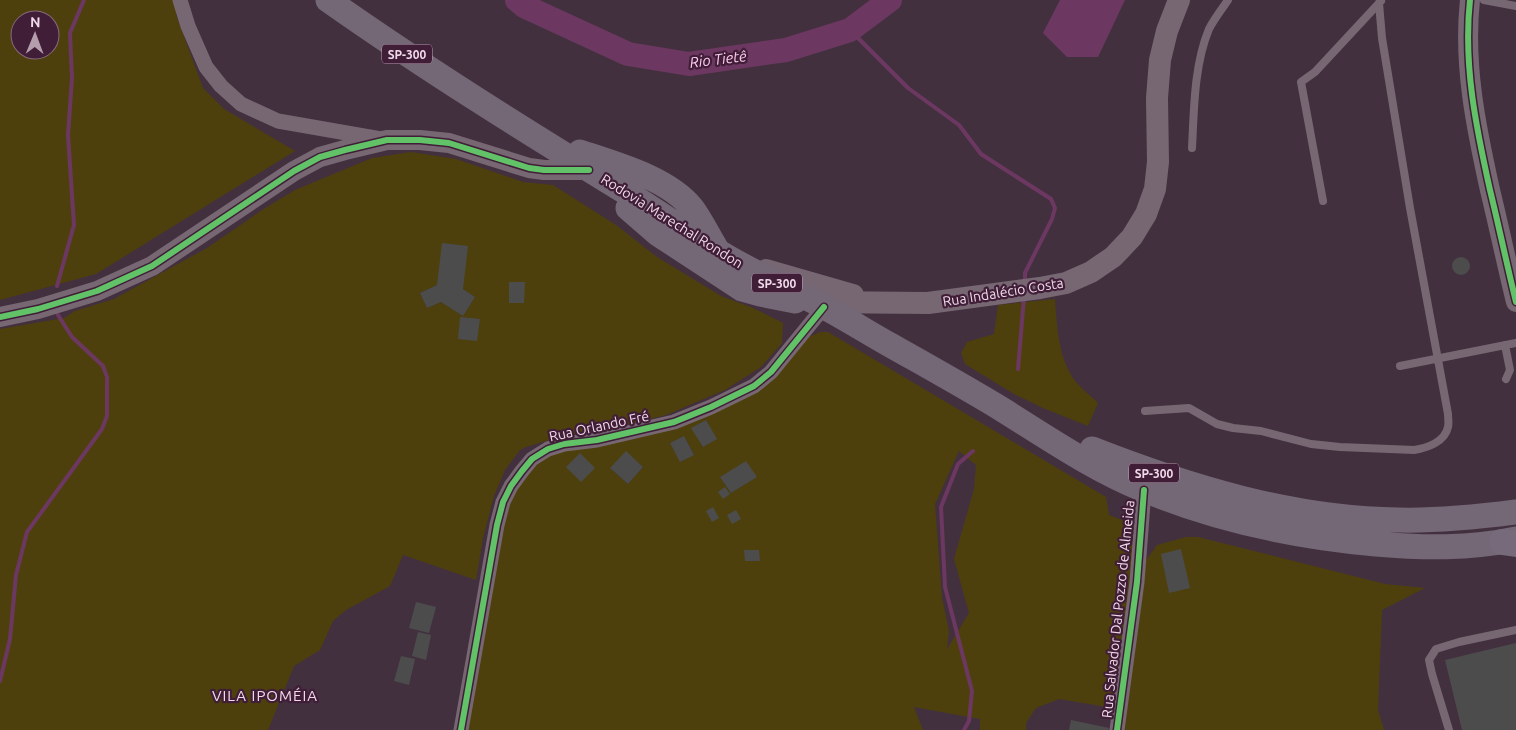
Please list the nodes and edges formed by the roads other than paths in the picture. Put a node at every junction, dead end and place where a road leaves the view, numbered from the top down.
1 (180, 0) edge
2 (328, 0) edge
3 (1179, 0) edge
4 (1228, 0) edge
5 (1470, 0) edge
6 (1484, 0) edge
7 (1381, 1) edge
8 (1516, 6) edge
9 (541, 139) junction
10 (387, 140) junction
11 (1192, 148) dead end
12 (597, 175) junction
13 (650, 178) junction
14 (1323, 201) dead end
15 (632, 204) junction
16 (728, 257) junction
17 (1516, 302) edge
18 (883, 303) junction
19 (820, 305) junction
20 (0, 317) edge
21 (1516, 343) edge
22 (1505, 345) junction
23 (1438, 357) junction
24 (1400, 366) dead end
25 (1506, 379) dead end
26 (1000, 408) junction
27 (1145, 411) dead end
28 (1144, 490) junction
29 (1516, 512) edge
30 (1511, 542) edge
31 (1516, 630) edge
32 (461, 730) edge
33 (1118, 730) edge
34 (1449, 730) edge

1 - 10 street
2 - 9 main road, Rodovia Marechal Rondon / SP-300
3 - 18 main road, Rua Indalécio Costa
4 - 11 lane
5 - 17 street
6 - 8 lane
7 - 14 lane
7 - 23 lane
9 - 12 main road, Rodovia Marechal Rondon / SP-300
9 - 13 main road
10 - 12 street
10 - 20 street
12 - 15 main road, Rodovia Marechal Rondon / SP-300
13 - 15 main road
13 - 16 main road
15 - 16 main road, Rodovia Marechal Rondon / SP-300
15 - 19 main road
16 - 18 main road, Rua Indalécio Costa
16 - 19 main road, Rodovia Marechal Rondon / SP-300
18 - 19 main road, Rua Indalécio Costa
19 - 26 main road, Rodovia Marechal Rondon / SP-300
19 - 32 street, Rua Orlando Fré
21 - 22 lane
22 - 23 lane
22 - 25 lane
23 - 24 lane
23 - 27 lane
26 - 28 main road, Rodovia Marechal Rondon / SP-300
26 - 29 main road, Rodovia Marechal Rondon / SP-300
28 - 30 main road, Rodovia Marechal Rondon / SP-300
28 - 33 street, Rua Salvador Dal Pozzo de Almeida
31 - 34 lane

